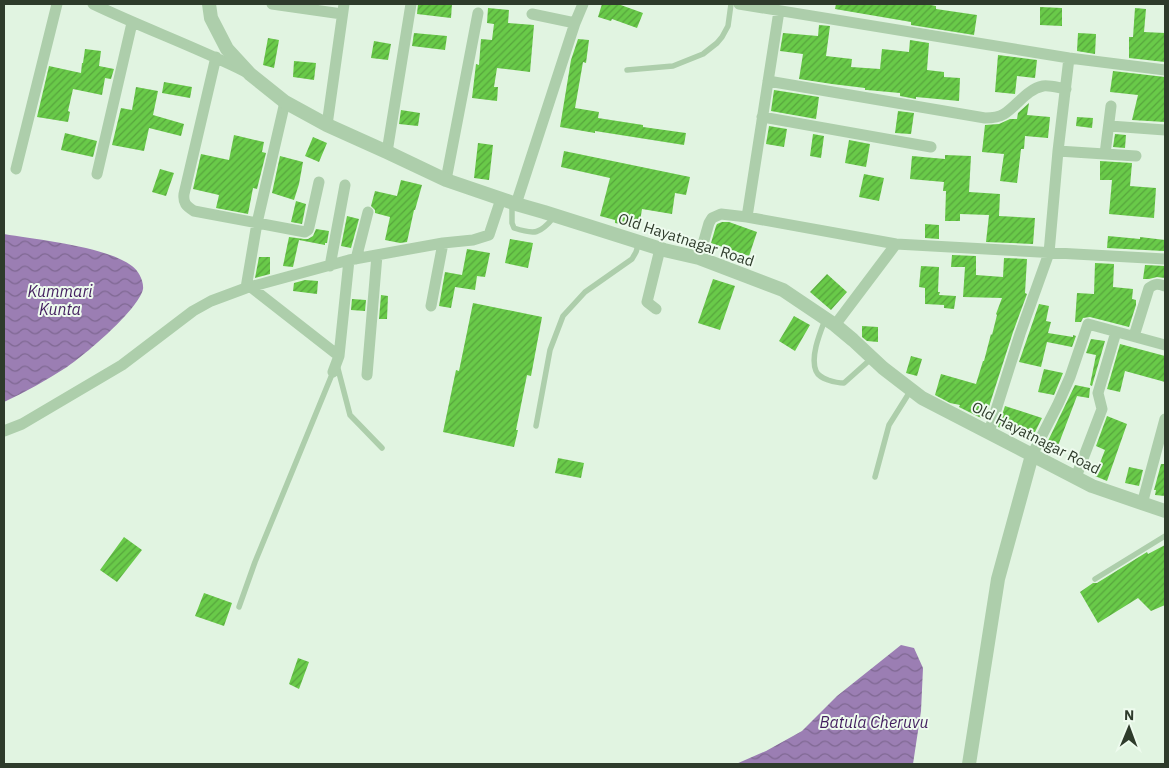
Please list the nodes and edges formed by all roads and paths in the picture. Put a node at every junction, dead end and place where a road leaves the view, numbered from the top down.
1 (57, 4) edge
2 (93, 4) edge
3 (209, 4) edge
4 (272, 4) edge
5 (411, 4) edge
6 (583, 4) edge
7 (731, 4) edge
8 (739, 4) edge
9 (343, 9) edge
10 (779, 11) junction
11 (478, 13) dead end
12 (532, 14) dead end
13 (132, 23) junction
14 (575, 23) junction
15 (216, 57) junction
16 (1070, 58) junction
17 (627, 70) dead end
18 (1165, 70) edge
19 (250, 74) junction
20 (768, 81) junction
21 (1066, 89) junction
22 (285, 102) junction
23 (1111, 106) dead end
24 (762, 117) junction
25 (326, 125) junction
26 (1110, 126) junction
27 (1165, 130) edge
28 (931, 147) dead end
29 (1058, 151) junction
30 (387, 152) junction
31 (1106, 154) junction
32 (1136, 156) dead end
33 (16, 169) dead end
34 (97, 174) dead end
35 (446, 180) junction
36 (319, 182) dead end
37 (345, 185) dead end
38 (510, 202) junction
39 (368, 212) dead end
40 (555, 215) junction
41 (747, 217) junction
42 (258, 224) junction
43 (639, 242) junction
44 (443, 243) junction
45 (896, 244) junction
46 (660, 249) junction
47 (1048, 252) junction
48 (377, 255) junction
49 (700, 258) junction
50 (1165, 259) edge
51 (352, 260) junction
52 (330, 266) junction
53 (1165, 286) edge
54 (249, 288) junction
55 (431, 306) dead end
56 (656, 310) dead end
57 (830, 322) junction
58 (1116, 332) junction
59 (1134, 336) junction
60 (1165, 345) edge
61 (872, 358) junction
62 (336, 364) junction
63 (368, 375) dead end
64 (911, 390) junction
65 (1165, 419) edge
66 (536, 426) dead end
67 (4, 431) edge
68 (989, 432) junction
69 (382, 448) dead end
70 (1161, 449) edge
71 (1032, 455) junction
72 (875, 477) dead end
73 (1076, 477) junction
74 (1142, 504) junction
75 (1165, 511) edge
76 (1165, 536) edge
77 (1094, 579) dead end
78 (239, 607) dead end
79 (969, 764) edge

1 - 33 street
2 - 13 street
3 - 19 street, Old Hayatnagar Road
4 - 9 street
5 - 30 street
6 - 14 street
7 - 17 lane
8 - 10 street
9 - 25 street
10 - 16 street
10 - 20 street
11 - 35 street
12 - 14 street
13 - 15 street
13 - 34 street
14 - 38 street
15 - 19 street
15 - 42 street
16 - 18 street
16 - 21 street
19 - 22 street, Old Hayatnagar Road
20 - 21 street
20 - 24 street
21 - 29 street
22 - 25 street, Old Hayatnagar Road
22 - 42 street
23 - 26 street
24 - 28 street
24 - 41 street
25 - 30 street, Old Hayatnagar Road
26 - 27 street
26 - 31 street
29 - 31 street
29 - 47 street
30 - 35 street, Old Hayatnagar Road
31 - 32 street
35 - 38 street, Old Hayatnagar Road
36 - 42 street
37 - 52 street
38 - 40 street, Old Hayatnagar Road
38 - 40 lane
38 - 44 street
39 - 51 street
40 - 43 street, Old Hayatnagar Road
41 - 45 street
41 - 49 street
42 - 54 street
43 - 46 street, Old Hayatnagar Road
43 - 66 lane
44 - 48 street
44 - 55 street
45 - 47 street
45 - 57 street
46 - 49 street, Old Hayatnagar Road
46 - 56 street
47 - 50 street
47 - 68 street
48 - 51 street
48 - 63 street
49 - 57 street, Old Hayatnagar Road
51 - 52 street
51 - 62 street
52 - 54 street
53 - 59 street
54 - 62 street
54 - 67 street
57 - 61 street, Old Hayatnagar Road
57 - 61 lane
58 - 59 street
58 - 71 street
58 - 73 street
59 - 60 street
61 - 64 street, Old Hayatnagar Road
62 - 69 lane
62 - 78 lane
64 - 68 street, Old Hayatnagar Road
64 - 72 lane
65 - 70 street
68 - 71 street, Old Hayatnagar Road
70 - 74 street
71 - 73 street, Old Hayatnagar Road
71 - 79 street
73 - 74 street, Old Hayatnagar Road
74 - 75 street, Old Hayatnagar Road
76 - 77 lane

